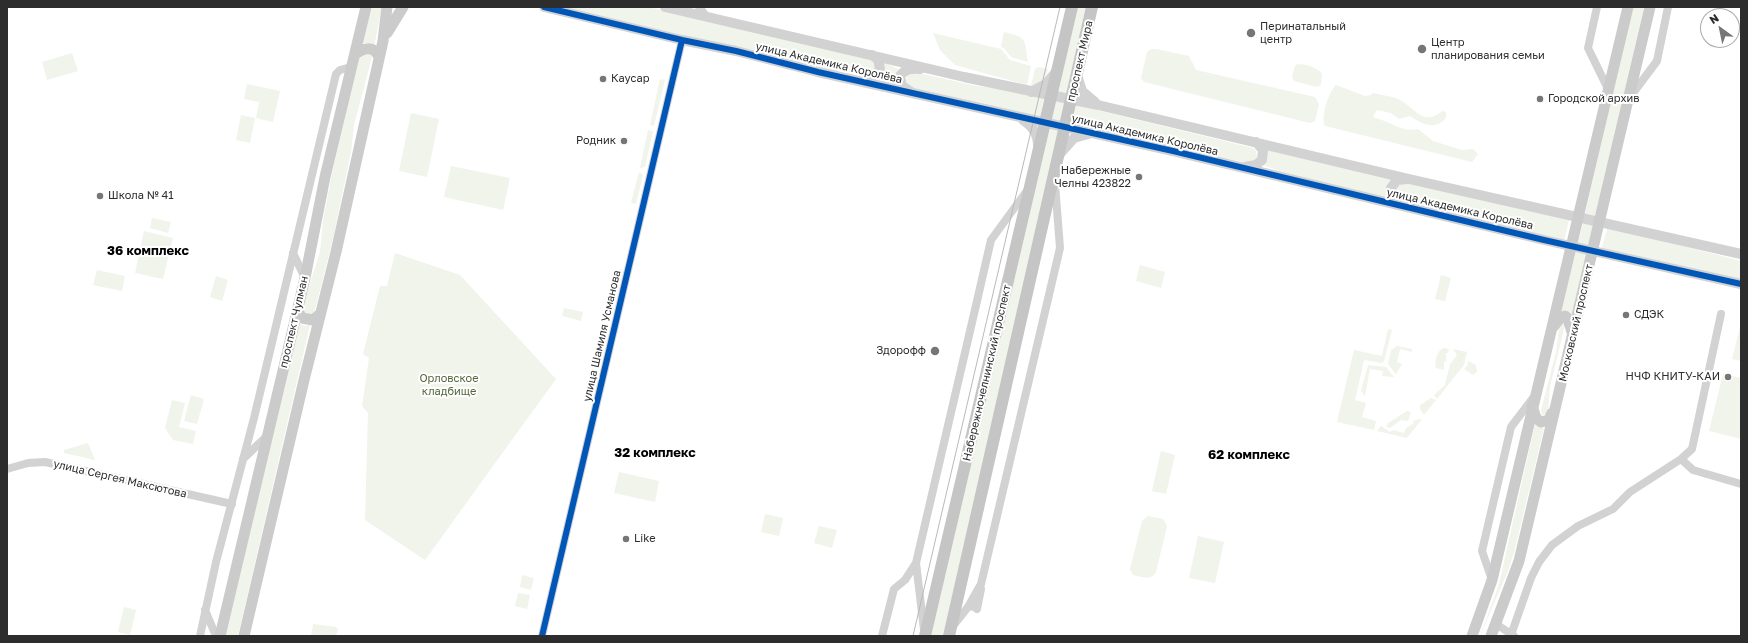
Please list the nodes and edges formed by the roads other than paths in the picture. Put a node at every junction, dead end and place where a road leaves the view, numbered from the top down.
1 (366, 7) edge
2 (387, 7) edge
3 (403, 7) edge
4 (544, 7) edge
5 (669, 7) edge
6 (699, 7) edge
7 (1072, 7) edge
8 (1597, 7) edge
9 (1628, 7) edge
10 (1650, 7) edge
11 (1668, 7) edge
12 (558, 9) edge
13 (1093, 9) edge
14 (706, 16) junction
15 (682, 40) junction
16 (383, 41) junction
17 (355, 54) junction
18 (872, 55) junction
19 (379, 57) junction
20 (352, 67) junction
21 (934, 70) junction
22 (1057, 70) junction
23 (1077, 75) junction
24 (862, 82) junction
25 (1608, 89) junction
26 (1031, 92) junction
27 (914, 94) junction
28 (1051, 96) junction
29 (1072, 100) junction
30 (1628, 100) junction
31 (1098, 105) junction
32 (1048, 109) joint
33 (1068, 114) joint
34 (1020, 118) junction
35 (1045, 123) junction
36 (1065, 128) junction
37 (1091, 134) junction
38 (1256, 142) junction
39 (1038, 151) junction
40 (1059, 155) junction
41 (1243, 168) junction
42 (1408, 178) junction
43 (1054, 180) junction
44 (1030, 187) junction
45 (1399, 205) junction
46 (1578, 217) junction
47 (1599, 222) junction
48 (1572, 246) junction
49 (1593, 250) junction
50 (294, 253) junction
51 (1741, 254) edge
52 (305, 278) junction
53 (1741, 284) edge
54 (298, 307) junction
55 (1721, 314) dead end
56 (319, 316) junction
57 (1552, 328) junction
58 (1572, 333) junction
59 (1536, 392) junction
60 (1556, 405) junction
61 (1532, 406) junction
62 (267, 436) junction
63 (1681, 459) junction
64 (243, 460) junction
65 (7, 469) edge
66 (1741, 484) edge
67 (232, 504) junction
68 (916, 563) junction
69 (1492, 580) junction
70 (205, 610) junction
71 (1496, 624) junction
72 (950, 632) edge
73 (1513, 635) edge
74 (200, 636) edge
75 (216, 636) edge
76 (220, 636) edge
77 (244, 636) edge
78 (542, 636) edge
79 (882, 636) edge
80 (925, 636) edge
81 (1472, 636) edge
82 (1491, 636) edge

1 - 17 main road, проспект Чулман
2 - 16 main road, проспект Чулман
3 - 16 main road
4 - 12 street, улица Академика Королёва
5 - 14 street, улица Академика Королёва
6 - 14 street
7 - 22 main road, проспект Мира
8 - 25 street
9 - 25 main road, Московский проспект
10 - 30 main road, Московский проспект
11 - 30 street
12 - 15 street, улица Академика Королёва
13 - 23 main road, проспект Мира
14 - 18 street, улица Академика Королёва
15 - 24 street, улица Академика Королёва
15 - 78 street, улица Шамиля Усманова
16 - 19 main road, проспект Чулман
17 - 19 main road
17 - 20 main road, проспект Чулман
18 - 21 street, улица Академика Королёва
18 - 24 street
19 - 56 main road, проспект Чулман
20 - 50 street
20 - 52 main road, проспект Чулман
21 - 26 street, улица Академика Королёва
21 - 27 street
22 - 26 street
22 - 28 main road, проспект Мира
23 - 29 main road, проспект Мира
23 - 31 street
24 - 27 street, улица Академика Королёва
25 - 46 main road, Московский проспект
26 - 28 street, улица Академика Королёва
27 - 34 street, улица Академика Королёва
28 - 29 street, улица Академика Королёва
28 - 32 main road, проспект Мира
29 - 31 street, улица Академика Королёва
29 - 33 main road, проспект Мира
30 - 47 main road, Московский проспект
31 - 38 street, улица Академика Королёва
32 - 35 main road, Набережночелнинский проспект
33 - 36 main road, Набережночелнинский проспект
34 - 35 street, улица Академика Королёва
34 - 39 street
35 - 36 street, улица Академика Королёва
35 - 39 main road, Набережночелнинский проспект
36 - 37 street, улица Академика Королёва
36 - 40 main road, Набережночелнинский проспект
37 - 40 street
37 - 41 street, улица Академика Королёва
38 - 41 street
38 - 42 street, улица Академика Королёва
39 - 44 main road, Набережночелнинский проспект
40 - 43 main road, Набережночелнинский проспект
41 - 45 street, улица Академика Королёва
42 - 45 street
42 - 46 street, улица Академика Королёва
43 - 72 main road, Набережночелнинский проспект
43 - 72 street
44 - 68 street
44 - 80 main road, Набережночелнинский проспект
45 - 48 street, улица Академика Королёва
46 - 47 street, улица Академика Королёва
46 - 48 main road, Московский проспект
47 - 49 main road, Московский проспект
47 - 51 street, улица Академика Королёва
48 - 49 street, улица Академика Королёва
48 - 57 main road, Московский проспект
49 - 53 street, улица Академика Королёва
49 - 58 main road, Московский проспект
50 - 52 street
50 - 64 street
52 - 54 main road, проспект Чулман
54 - 56 main road
54 - 62 main road, проспект Чулман
55 - 63 street
56 - 77 main road, проспект Чулман
57 - 58 main road
57 - 59 main road, Московский проспект
58 - 60 main road, Московский проспект
59 - 61 main road, Московский проспект
59 - 69 street
60 - 61 main road
60 - 71 main road, Московский проспект
61 - 69 main road, Московский проспект
62 - 64 street
62 - 76 main road, проспект Чулман
63 - 66 street
63 - 73 street
64 - 67 street
65 - 67 street, улица Сергея Максютова
67 - 70 street
68 - 79 street
68 - 80 street
69 - 81 main road, Московский проспект
70 - 74 street
70 - 75 street
71 - 73 street
71 - 82 main road, Московский проспект

